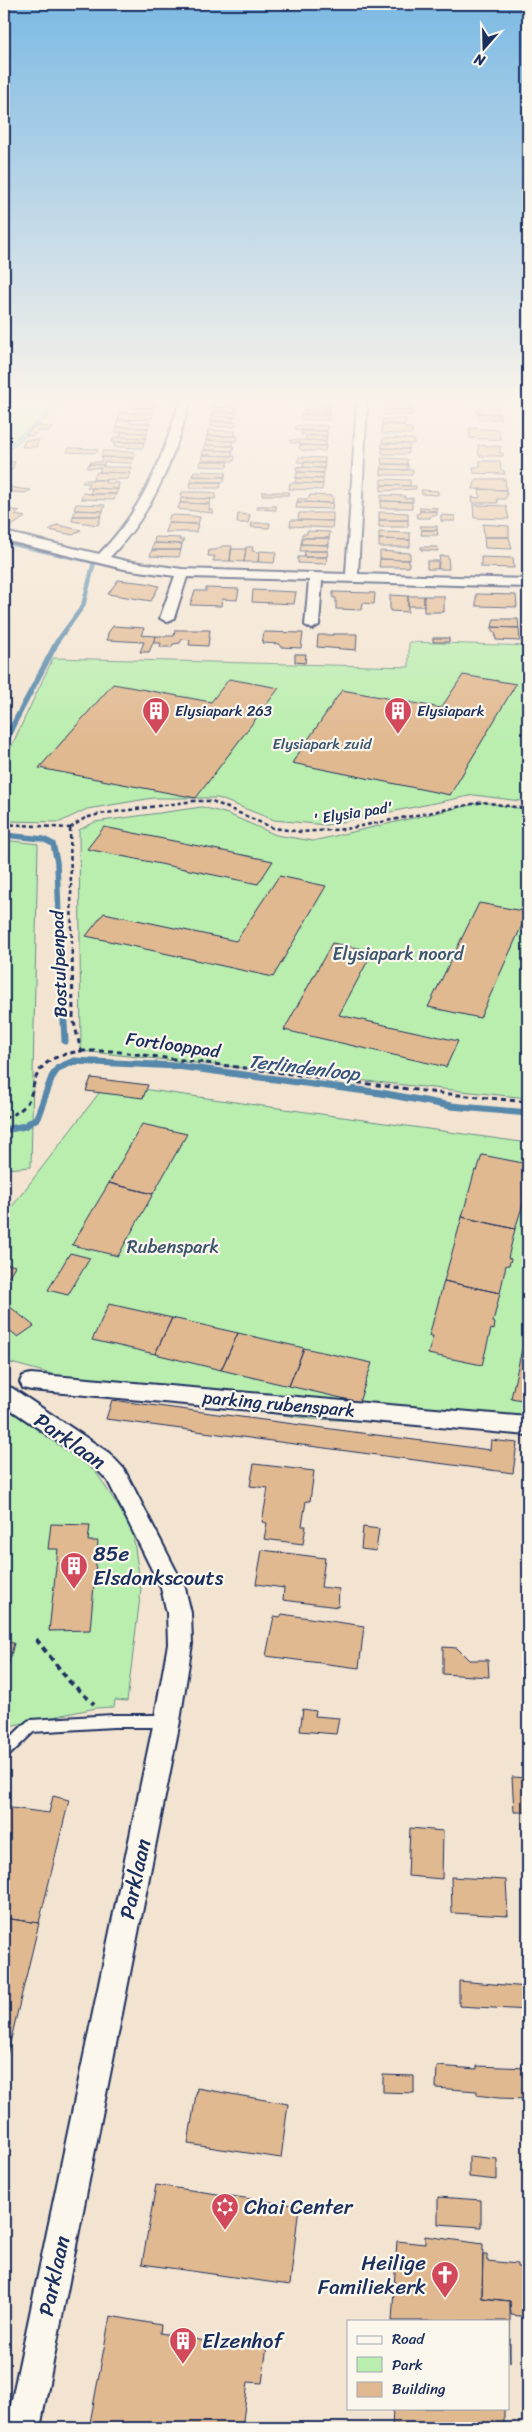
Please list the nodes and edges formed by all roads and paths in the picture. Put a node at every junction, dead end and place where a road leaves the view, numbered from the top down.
1 (137, 514) edge
2 (356, 514) edge
3 (4, 536) edge
4 (102, 558) junction
5 (182, 573) junction
6 (316, 577) junction
7 (352, 577) junction
8 (528, 583) edge
9 (167, 618) dead end
10 (312, 625) dead end
11 (528, 809) edge
12 (4, 824) edge
13 (70, 828) junction
14 (81, 1051) junction
15 (528, 1102) edge
16 (4, 1118) edge
17 (30, 1382) dead end
18 (4, 1394) edge
19 (528, 1426) edge
20 (36, 1639) dead end
21 (113, 1721) junction
22 (167, 1721) junction
23 (4, 1752) edge
24 (23, 2428) edge

1 - 4 street
2 - 7 street
3 - 4 street
4 - 5 street
5 - 6 street
5 - 9 street
6 - 7 street
6 - 10 street
7 - 8 street
11 - 13 path, ' Elysia pad'
12 - 13 path
13 - 14 path, Bostulpenpad
14 - 15 path, Fortlooppad
14 - 16 path
17 - 19 street, parking rubenspark
18 - 22 street, Parklaan
20 - 21 path
21 - 22 lane
21 - 23 lane
22 - 24 street, Parklaan

